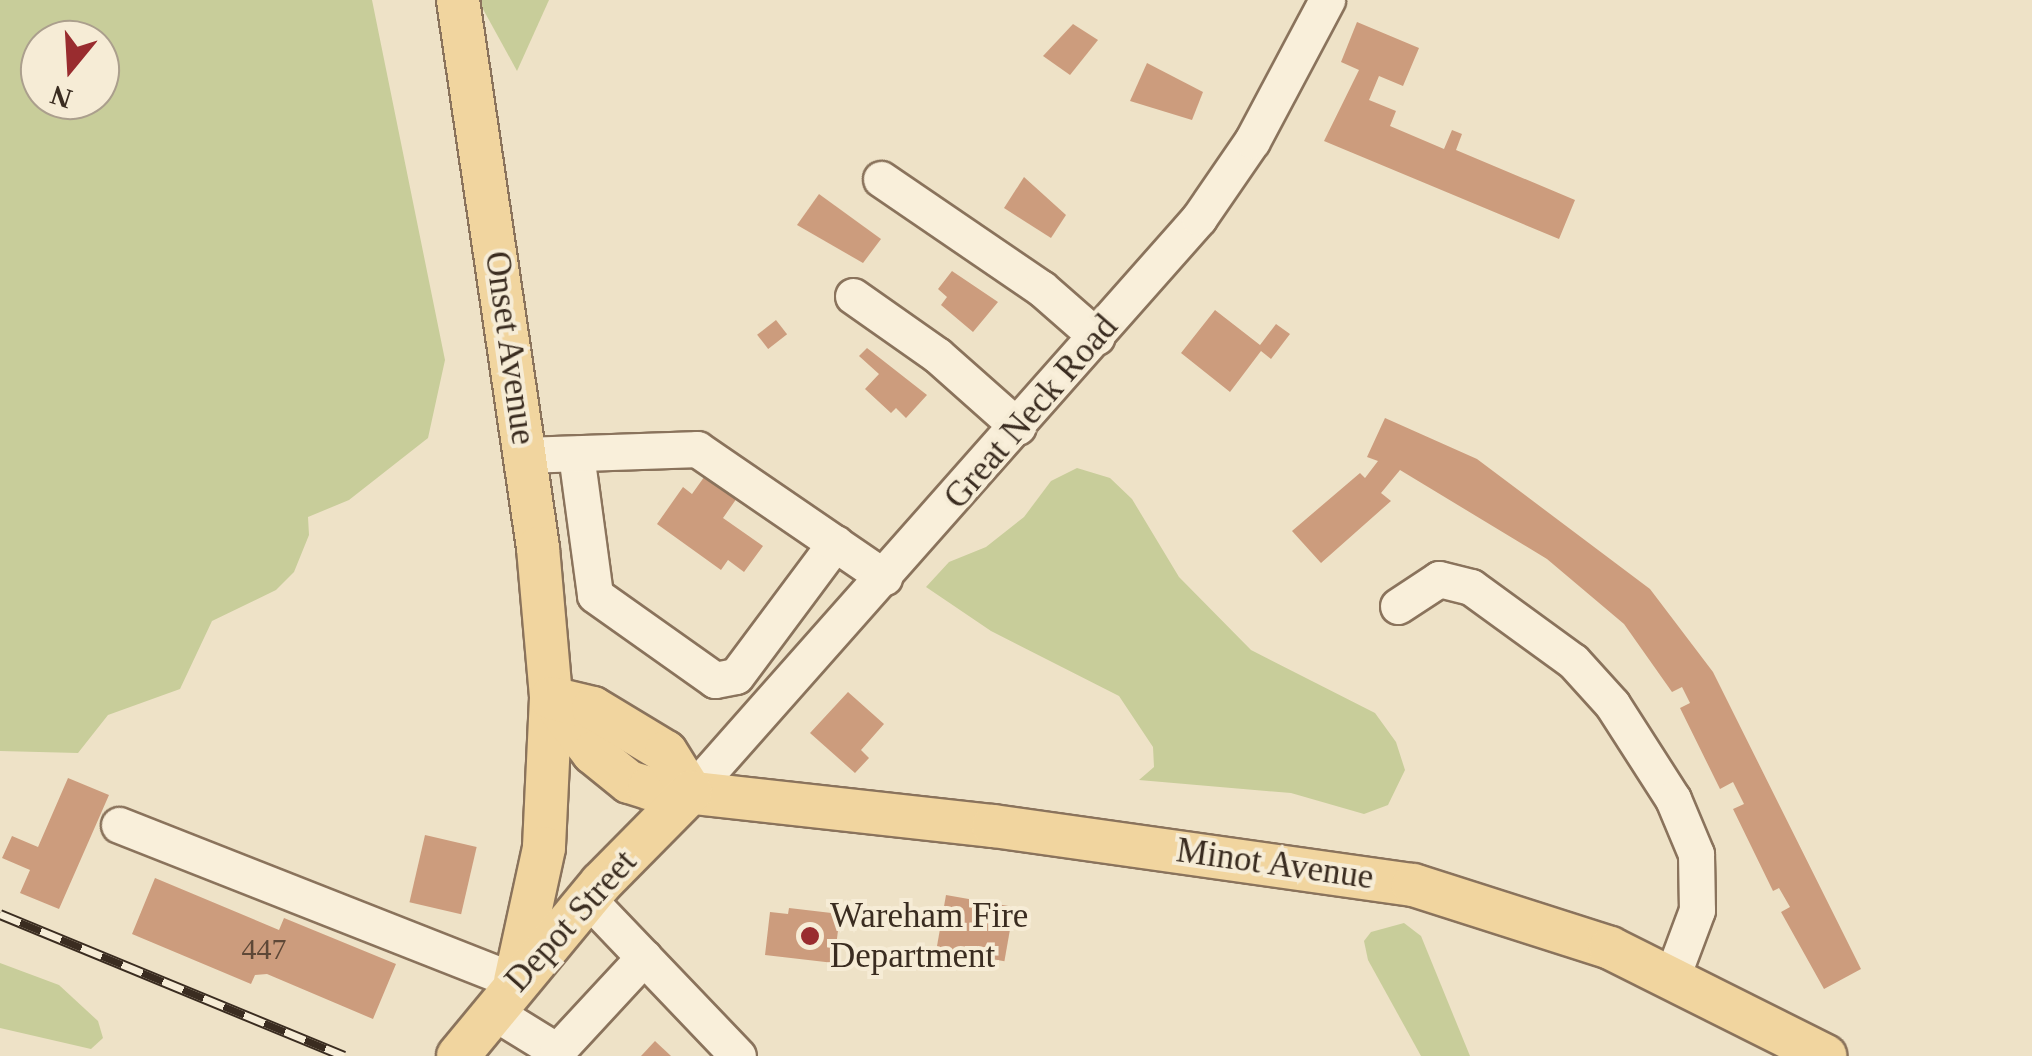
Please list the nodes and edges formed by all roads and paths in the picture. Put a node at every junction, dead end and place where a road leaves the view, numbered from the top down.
1 (458, 0) edge
2 (1327, 0) edge
3 (882, 179) dead end
4 (853, 296) dead end
5 (1097, 337) junction
6 (1018, 428) junction
7 (576, 454) junction
8 (526, 455) junction
9 (835, 544) junction
10 (884, 577) junction
11 (1398, 606) dead end
12 (551, 698) junction
13 (691, 792) junction
14 (120, 824) dead end
15 (588, 899) junction
16 (644, 957) junction
17 (1672, 977) junction
18 (504, 996) junction
19 (458, 1056) edge
20 (738, 1056) edge
21 (1826, 1056) edge

1 - 8 main road, Onset Avenue
2 - 5 street, Great Neck Road
3 - 5 street
4 - 6 street
5 - 6 street, Great Neck Road
6 - 10 street, Great Neck Road
7 - 8 street
7 - 9 street
7 - 9 street
8 - 12 main road, Onset Avenue
9 - 10 street
10 - 13 street, Great Neck Road
11 - 17 street
12 - 13 main road
12 - 18 main road, Onset Avenue
13 - 15 main road, Depot Street
13 - 17 main road, Minot Avenue
14 - 18 street
15 - 16 street
15 - 18 main road, Depot Street
16 - 18 street
16 - 20 street
17 - 21 main road, Minot Avenue
18 - 19 main road, Depot Street

